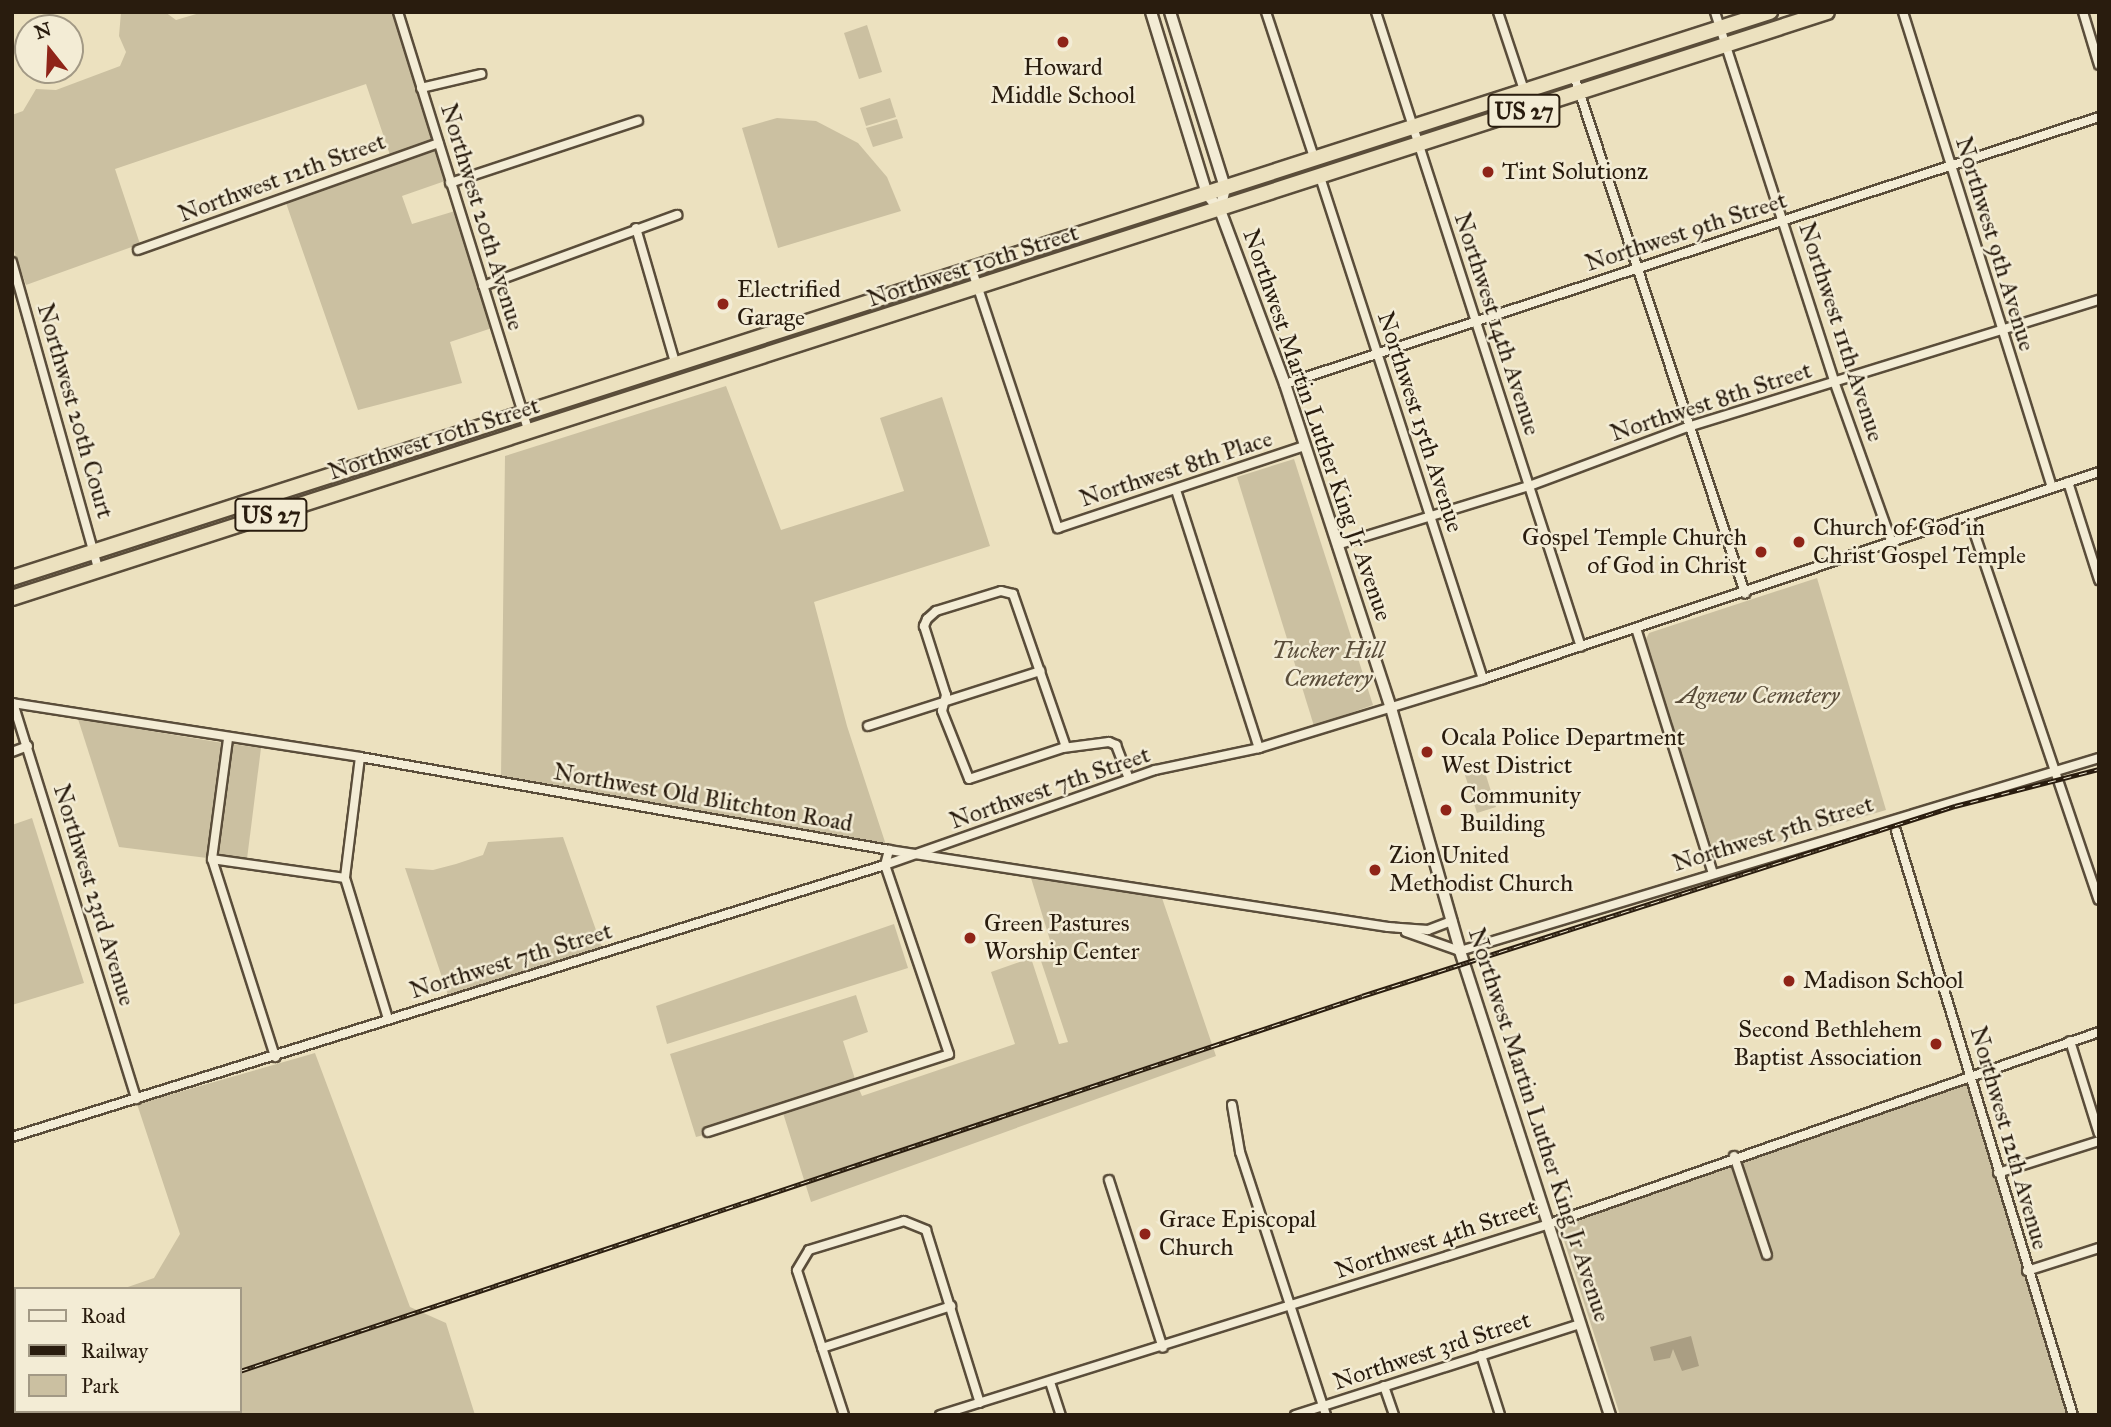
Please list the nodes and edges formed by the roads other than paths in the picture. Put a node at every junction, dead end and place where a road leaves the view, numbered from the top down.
1 (398, 12) edge
2 (1151, 12) edge
3 (1170, 12) edge
4 (1266, 12) edge
5 (1376, 12) edge
6 (1499, 12) edge
7 (1715, 12) edge
8 (1770, 12) edge
9 (1827, 12) edge
10 (1903, 12) edge
11 (2083, 12) edge
12 (1720, 28) junction
13 (1726, 46) junction
14 (2099, 65) edge
15 (481, 74) dead end
16 (1573, 76) junction
17 (421, 88) junction
18 (1524, 92) junction
19 (1579, 93) junction
20 (1530, 108) junction
21 (2099, 117) edge
22 (638, 121) dead end
23 (1414, 128) junction
24 (439, 143) junction
25 (1419, 145) junction
26 (1315, 160) junction
27 (1951, 167) junction
28 (1320, 177) junction
29 (450, 183) junction
30 (1225, 187) junction
31 (1207, 194) junction
32 (1220, 210) junction
33 (677, 215) dead end
34 (1785, 220) junction
35 (636, 228) junction
36 (138, 250) dead end
37 (12, 262) edge
38 (1636, 267) junction
39 (972, 270) junction
40 (483, 286) junction
41 (978, 289) junction
42 (22, 292) junction
43 (12, 295) edge
44 (2099, 300) edge
45 (1475, 321) junction
46 (2001, 328) junction
47 (723, 351) junction
48 (1377, 354) junction
49 (676, 366) junction
50 (729, 369) junction
51 (1834, 381) junction
52 (1285, 384) junction
53 (523, 416) junction
54 (1688, 427) junction
55 (529, 433) junction
56 (1305, 446) junction
57 (2099, 472) edge
58 (2068, 482) junction
59 (304, 485) junction
60 (1529, 485) junction
61 (2052, 487) junction
62 (1176, 489) junction
63 (283, 511) junction
64 (1969, 517) junction
65 (1430, 518) junction
66 (1892, 543) junction
67 (1338, 545) junction
68 (94, 552) junction
69 (99, 570) junction
70 (12, 578) edge
71 (2099, 580) edge
72 (1745, 593) junction
73 (12, 598) edge
74 (1636, 628) junction
75 (1581, 646) junction
76 (1040, 671) junction
77 (1483, 679) junction
78 (945, 702) junction
79 (13, 703) edge
80 (1391, 708) junction
81 (868, 726) dead end
82 (228, 738) junction
83 (28, 746) junction
84 (1066, 747) junction
85 (1259, 748) junction
86 (12, 752) edge
87 (360, 757) junction
88 (2099, 758) edge
89 (2051, 769) junction
90 (1129, 779) junction
91 (1896, 831) dead end
92 (889, 850) junction
93 (921, 853) junction
94 (212, 859) junction
95 (886, 865) junction
96 (1713, 873) junction
97 (345, 878) junction
98 (2099, 900) edge
99 (1452, 921) junction
100 (1388, 927) junction
101 (1460, 951) junction
102 (388, 1019) junction
103 (2099, 1032) edge
104 (2070, 1041) junction
105 (275, 1057) junction
106 (1973, 1074) junction
107 (136, 1099) junction
108 (1232, 1105) dead end
109 (708, 1132) dead end
110 (2099, 1134) edge
111 (12, 1138) edge
112 (2099, 1141) edge
113 (1734, 1156) junction
114 (1998, 1173) junction
115 (1109, 1180) dead end
116 (1549, 1224) junction
117 (2099, 1248) edge
118 (1767, 1255) dead end
119 (2027, 1270) junction
120 (951, 1306) junction
121 (1291, 1306) junction
122 (1581, 1324) junction
123 (822, 1348) junction
124 (1163, 1348) junction
125 (1481, 1355) junction
126 (1050, 1382) junction
127 (1384, 1386) junction
128 (980, 1403) junction
129 (1324, 1410) edge
130 (844, 1415) edge
131 (940, 1415) edge
132 (1061, 1415) edge
133 (1295, 1415) edge
134 (1394, 1415) edge
135 (1500, 1415) edge
136 (1610, 1415) edge
137 (2073, 1415) edge

1 - 17 street, Northwest 20th Avenue
2 - 31 main road, Northwest Martin Luther King Jr Avenue
3 - 30 main road, Northwest Martin Luther King Jr Avenue
4 - 26 street
5 - 23 street, Northwest 14th Avenue
6 - 18 street
7 - 12 street, Northwest 11th Avenue
8 - 12 highway, Northwest 10th Street / US 27
9 - 13 highway, Northwest 10th Street / US 27
10 - 27 street, Northwest 9th Avenue
11 - 14 street
12 - 13 street, Northwest 11th Avenue
12 - 16 highway, Northwest 10th Street / US 27
13 - 19 highway, Northwest 10th Street / US 27
13 - 34 street, Northwest 11th Avenue
15 - 17 street
16 - 18 highway, Northwest 10th Street / US 27
16 - 19 street
17 - 24 street, Northwest 20th Avenue
18 - 20 street
18 - 23 highway, Northwest 10th Street / US 27
19 - 20 highway, Northwest 10th Street / US 27
19 - 38 street
20 - 25 highway, Northwest 10th Street / US 27
21 - 27 street, Northwest 9th Street
22 - 29 street
23 - 25 street, Northwest 14th Avenue
23 - 26 highway, Northwest 10th Street / US 27
24 - 29 street, Northwest 20th Avenue
24 - 36 street, Northwest 12th Street
25 - 28 highway, Northwest 10th Street / US 27
25 - 45 street, Northwest 14th Avenue
26 - 30 highway, Northwest 10th Street / US 27
27 - 34 street, Northwest 9th Street
27 - 46 street, Northwest 9th Avenue
28 - 32 highway, Northwest 10th Street / US 27
28 - 48 street, Northwest 15th Avenue
29 - 40 street, Northwest 20th Avenue
30 - 31 highway, Northwest 10th Street / US 27
30 - 32 main road, Northwest Martin Luther King Jr Avenue
31 - 32 main road, Northwest Martin Luther King Jr Avenue
31 - 39 highway, Northwest 10th Street / US 27
32 - 41 highway, Northwest 10th Street / US 27
32 - 52 main road, Northwest Martin Luther King Jr Avenue
33 - 35 street
34 - 38 street, Northwest 9th Street
34 - 51 street, Northwest 11th Avenue
35 - 40 street
35 - 49 street
37 - 42 street, Northwest 20th Court
38 - 45 street, Northwest 9th Street
38 - 54 street
39 - 41 street
39 - 47 highway, Northwest 10th Street / US 27
40 - 53 street, Northwest 20th Avenue
41 - 50 highway, Northwest 10th Street / US 27
41 - 62 street, Northwest 8th Place
42 - 43 street
42 - 68 street, Northwest 20th Court
44 - 46 street, Northwest 8th Street
45 - 48 street, Northwest 9th Street
45 - 60 street, Northwest 14th Avenue
46 - 51 street, Northwest 8th Street
46 - 61 street, Northwest 9th Avenue
47 - 49 highway, Northwest 10th Street / US 27
47 - 50 highway
48 - 52 street, Northwest 9th Street
48 - 65 street, Northwest 15th Avenue
49 - 53 highway, Northwest 10th Street / US 27
50 - 55 highway, Northwest 10th Street / US 27
51 - 54 street, Northwest 8th Street
51 - 66 street, Northwest 11th Avenue
52 - 56 main road, Northwest Martin Luther King Jr Avenue
53 - 55 street, Northwest 20th Avenue
53 - 59 highway, Northwest 10th Street / US 27
54 - 60 street, Northwest 8th Street
54 - 72 street
55 - 63 highway, Northwest 10th Street / US 27
56 - 62 street, Northwest 8th Place
56 - 67 main road, Northwest Martin Luther King Jr Avenue
57 - 58 street, Northwest 7th Street
58 - 61 street, Northwest 7th Street
58 - 71 street
59 - 63 highway
59 - 68 highway, Northwest 10th Street / US 27
60 - 65 street, Northwest 8th Street
60 - 75 street, Northwest 14th Avenue
61 - 64 street, Northwest 7th Street
62 - 85 street
63 - 69 highway, Northwest 10th Street / US 27
64 - 66 street, Northwest 7th Street
64 - 89 street
65 - 67 street, Northwest 8th Street
65 - 77 street, Northwest 15th Avenue
66 - 72 street, Northwest 7th Street
67 - 80 main road, Northwest Martin Luther King Jr Avenue
68 - 69 street, Northwest 20th Court
68 - 70 highway, Northwest 10th Street / US 27
69 - 73 highway, Northwest 10th Street / US 27
72 - 74 street, Northwest 7th Street
74 - 75 street, Northwest 7th Street
74 - 96 street
75 - 77 street, Northwest 7th Street
76 - 78 street
76 - 78 street
76 - 84 street
77 - 80 street, Northwest 7th Street
78 - 81 street
78 - 84 street
79 - 82 street, Northwest Old Blitchton Road
79 - 83 street, Northwest 23rd Avenue
80 - 85 street, Northwest 7th Street
80 - 99 main road, Northwest Martin Luther King Jr Avenue
82 - 87 street, Northwest Old Blitchton Road
82 - 94 street
83 - 86 street
83 - 107 street, Northwest 23rd Avenue
84 - 90 street
85 - 90 street, Northwest 7th Street
87 - 92 street, Northwest Old Blitchton Road
87 - 97 street
88 - 89 street, Northwest 5th Street
89 - 96 street, Northwest 5th Street
89 - 98 street
90 - 93 street, Northwest 7th Street
91 - 106 street, Northwest 12th Avenue
92 - 93 street, Northwest Old Blitchton Road
92 - 95 street
93 - 95 street, Northwest 7th Street
93 - 100 street, Northwest Old Blitchton Road
94 - 97 street
94 - 105 street
95 - 102 street, Northwest 7th Street
95 - 109 street
96 - 101 street, Northwest 5th Street
97 - 102 street
99 - 100 street, Northwest Old Blitchton Road
99 - 101 main road, Northwest Martin Luther King Jr Avenue
100 - 101 street, Northwest Old Blitchton Road
101 - 116 main road, Northwest Martin Luther King Jr Avenue
102 - 105 street, Northwest 7th Street
103 - 104 street, Northwest 4th Street
104 - 106 street, Northwest 4th Street
104 - 110 street
105 - 107 street, Northwest 7th Street
106 - 113 street, Northwest 4th Street
106 - 114 street, Northwest 12th Avenue
107 - 111 street, Northwest 7th Street
108 - 121 street
112 - 114 street
113 - 116 street, Northwest 4th Street
113 - 118 street
114 - 119 street, Northwest 12th Avenue
115 - 124 street
116 - 121 street, Northwest 4th Street
116 - 122 main road, Northwest Martin Luther King Jr Avenue
117 - 119 street
119 - 137 street, Northwest 12th Avenue
120 - 123 street
120 - 123 street
120 - 128 street
121 - 124 street, Northwest 4th Street
121 - 129 street
122 - 125 street, Northwest 3rd Street
122 - 136 main road, Northwest Martin Luther King Jr Avenue
123 - 130 street
124 - 126 street, Northwest 4th Street
125 - 127 street, Northwest 3rd Street
125 - 135 street
126 - 128 street, Northwest 4th Street
126 - 132 street
127 - 129 street, Northwest 3rd Street
127 - 134 street
128 - 131 street, Northwest 4th Street
129 - 133 street, Northwest 3rd Street

